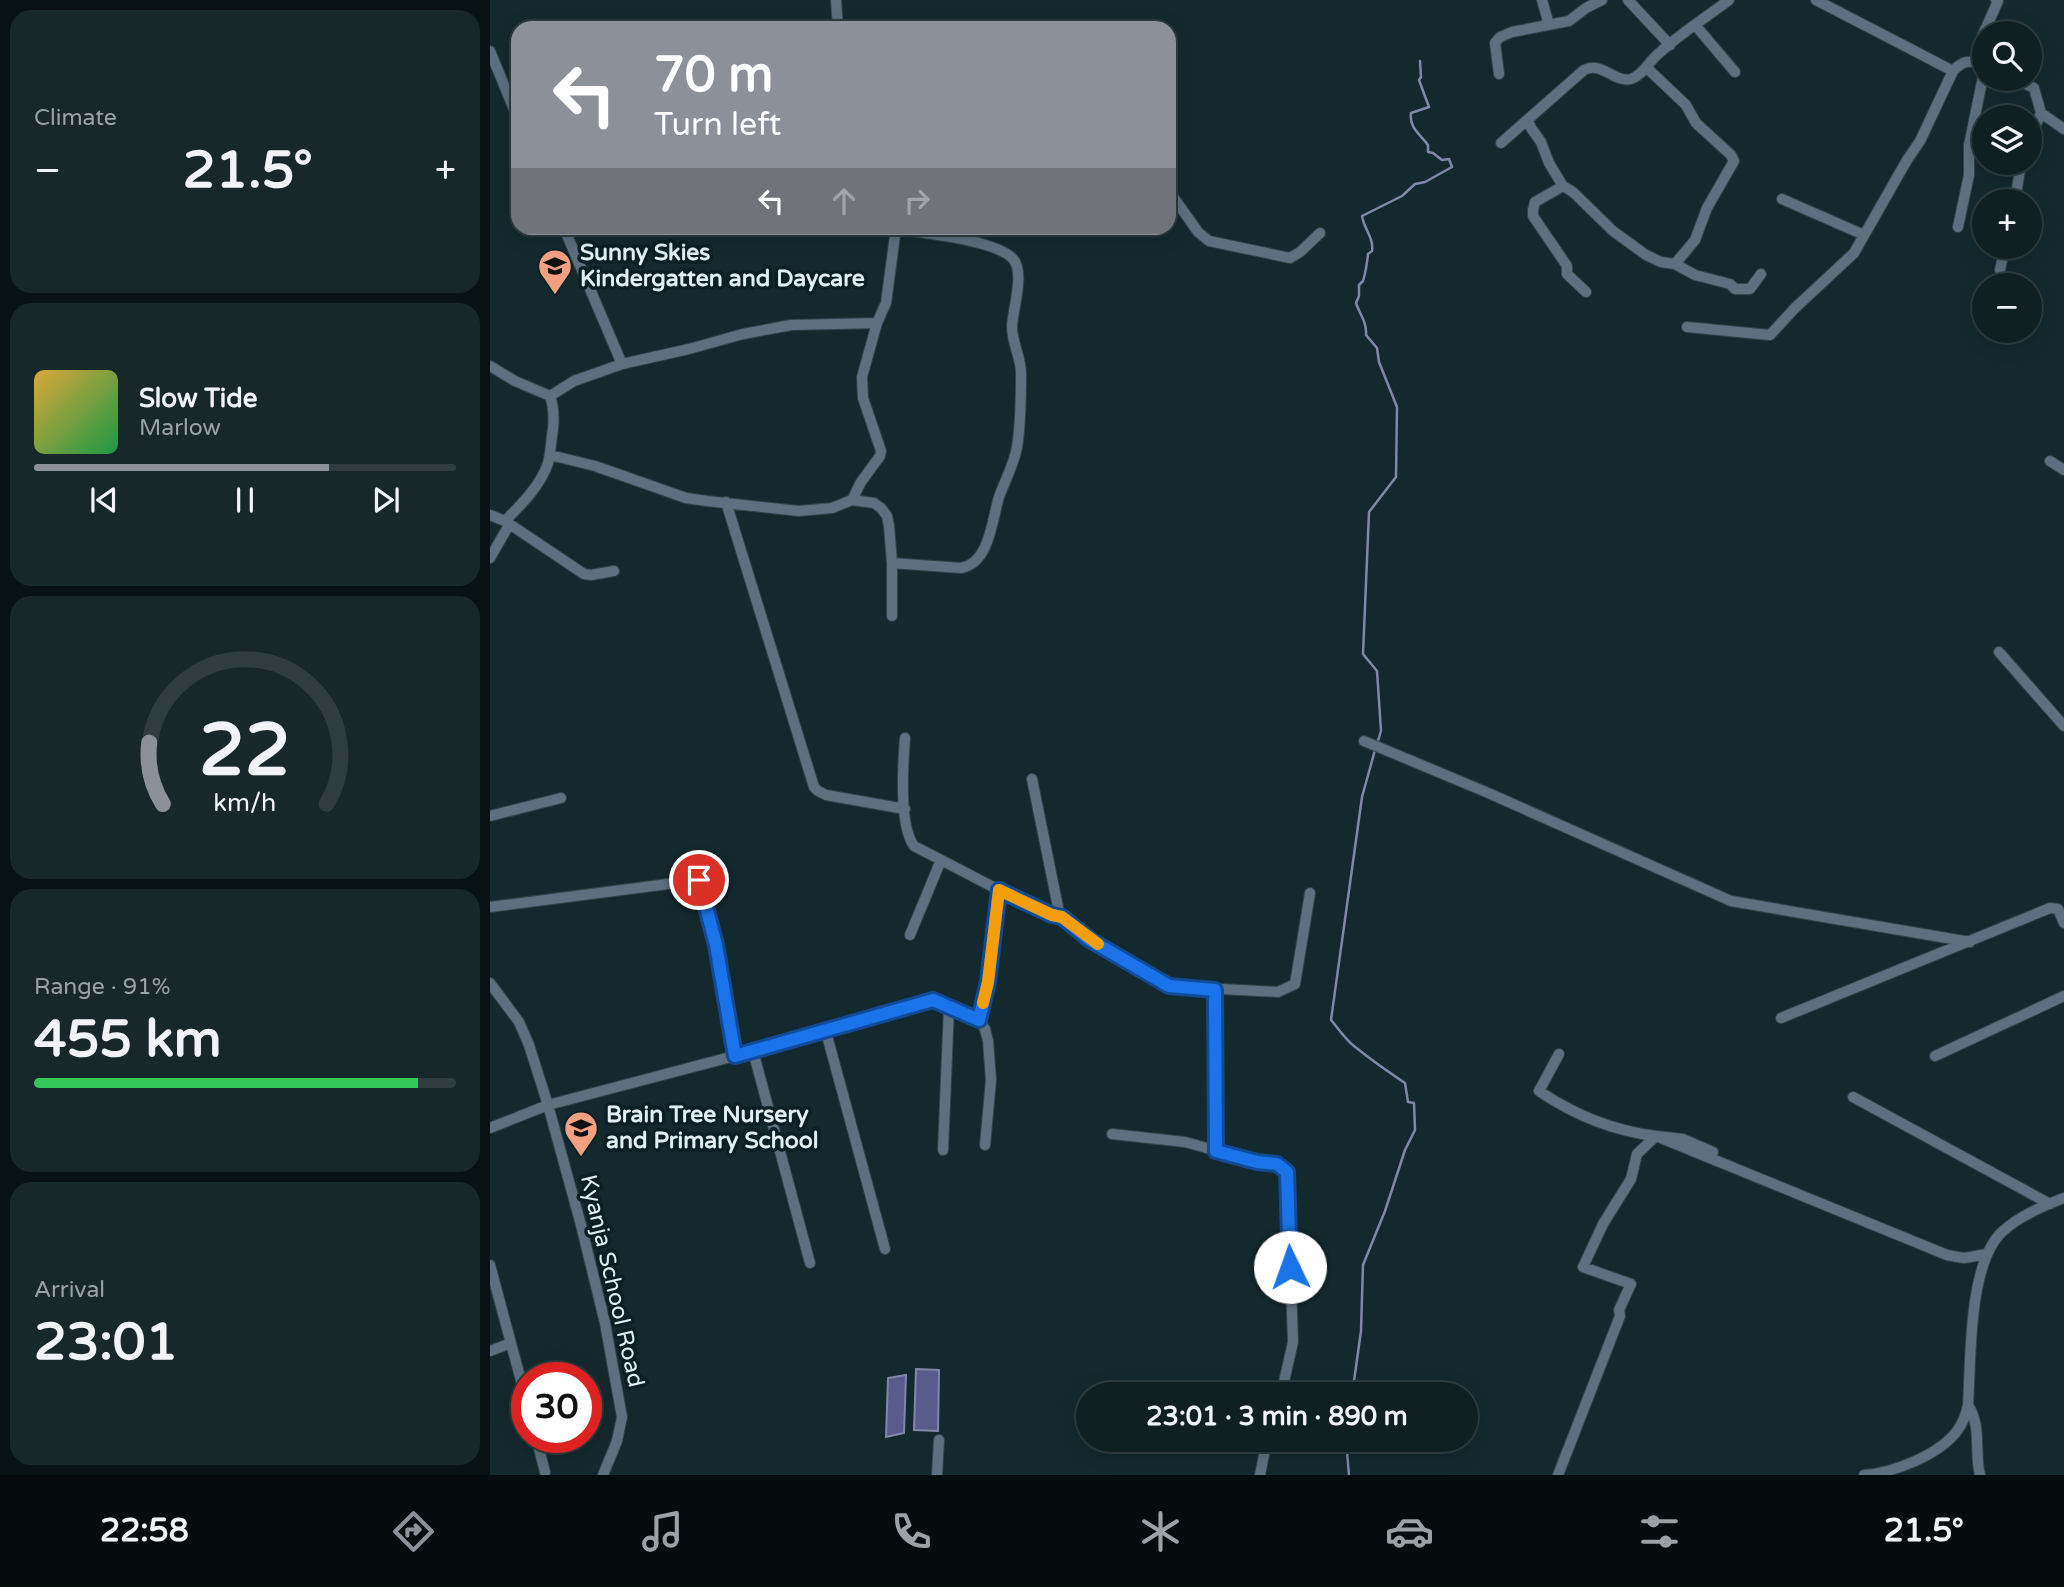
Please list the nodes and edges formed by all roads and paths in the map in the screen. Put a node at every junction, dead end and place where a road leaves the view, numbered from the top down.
1 (836, 0) edge
2 (1542, 0) edge
3 (1602, 0) edge
4 (1628, 0) edge
5 (1729, 0) edge
6 (1816, 0) edge
7 (1997, 0) edge
8 (838, 21) edge
9 (1988, 21) edge
10 (1549, 25) junction
11 (1696, 26) junction
12 (1670, 45) junction
13 (490, 51) edge
14 (1972, 63) edge
15 (1647, 68) junction
16 (1953, 71) junction
17 (1735, 72) dead end
18 (1499, 74) dead end
19 (1980, 91) edge
20 (511, 102) edge
21 (2042, 114) edge
22 (1528, 120) junction
23 (2064, 130) edge
24 (1501, 142) dead end
25 (1563, 186) junction
26 (1782, 199) dead end
27 (1176, 201) edge
28 (1958, 227) dead end
29 (1320, 233) dead end
30 (567, 235) edge
31 (895, 235) edge
32 (933, 235) edge
33 (1864, 235) junction
34 (2002, 259) edge
35 (1675, 264) junction
36 (2000, 270) dead end
37 (1761, 274) dead end
38 (1586, 292) dead end
39 (877, 323) junction
40 (1687, 327) dead end
41 (622, 364) junction
42 (490, 366) edge
43 (550, 396) junction
44 (550, 455) junction
45 (2050, 461) dead end
46 (2064, 470) edge
47 (852, 500) junction
48 (726, 502) junction
49 (490, 515) edge
50 (507, 523) junction
51 (490, 558) edge
52 (892, 563) junction
53 (614, 570) dead end
54 (892, 616) dead end
55 (1999, 652) dead end
56 (2064, 726) edge
57 (905, 738) dead end
58 (1364, 741) dead end
59 (1032, 779) dead end
60 (561, 798) dead end
61 (905, 809) junction
62 (490, 816) edge
63 (941, 860) junction
64 (999, 890) junction
65 (1310, 893) dead end
66 (2061, 905) edge
67 (490, 907) edge
68 (1062, 917) junction
69 (2064, 923) edge
70 (910, 935) dead end
71 (1970, 942) junction
72 (490, 983) edge
73 (1215, 990) junction
74 (2064, 996) edge
75 (948, 1008) junction
76 (1781, 1018) dead end
77 (979, 1020) junction
78 (826, 1032) junction
79 (753, 1051) junction
80 (1559, 1054) dead end
81 (735, 1056) junction
82 (1935, 1056) dead end
83 (1853, 1097) dead end
84 (548, 1105) junction
85 (490, 1128) edge
86 (1112, 1134) dead end
87 (1656, 1136) junction
88 (985, 1145) dead end
89 (943, 1150) dead end
90 (1216, 1151) junction
91 (1716, 1153) dead end
92 (2064, 1198) edge
93 (2050, 1204) junction
94 (885, 1249) dead end
95 (1987, 1254) junction
96 (810, 1264) dead end
97 (490, 1265) edge
98 (492, 1281) edge
99 (511, 1343) junction
100 (490, 1351) edge
101 (516, 1362) edge
102 (1284, 1382) edge
103 (1968, 1405) junction
104 (939, 1440) dead end
105 (1265, 1452) edge
106 (540, 1453) edge
107 (545, 1472) dead end
108 (603, 1475) edge
109 (937, 1475) edge
110 (1260, 1475) edge
111 (1559, 1475) edge
112 (1864, 1475) edge
113 (1980, 1475) edge

1 - 8 street
2 - 10 street
3 - 10 street
4 - 12 street
5 - 11 street
6 - 16 street
7 - 9 street
10 - 18 street
11 - 12 street
11 - 17 street
12 - 15 street
13 - 20 street
14 - 16 street
15 - 22 street
15 - 35 street
16 - 33 street
19 - 28 street
21 - 23 street
22 - 24 street
22 - 25 street
25 - 35 street
25 - 38 street
26 - 33 street
27 - 29 street
30 - 41 street
31 - 39 street
32 - 52 street
33 - 40 street
34 - 36 street
35 - 37 street
39 - 41 street
39 - 47 street
41 - 43 street
42 - 43 street
43 - 44 street
44 - 48 street
44 - 50 street
45 - 46 street
47 - 48 street
47 - 52 street
48 - 61 street
49 - 50 street
50 - 51 street
50 - 53 street
52 - 54 street
55 - 56 street
57 - 61 street
58 - 71 street
59 - 68 street
60 - 62 street
61 - 63 street
63 - 64 street
63 - 70 street
64 - 68 street
64 - 77 street
65 - 73 street
66 - 69 street
66 - 71 street
67 - 81 street
68 - 73 street
71 - 76 street
72 - 84 street, Kyanja School Road
73 - 90 street
74 - 82 street
75 - 77 street
75 - 78 street
75 - 89 street
77 - 88 street
78 - 79 street
78 - 94 street
79 - 81 street
79 - 96 street
80 - 87 street
81 - 84 street
83 - 93 street
84 - 85 street
84 - 108 street, Kyanja School Road
86 - 90 street
87 - 91 street
87 - 95 street
87 - 111 street
90 - 102 street
92 - 93 street
93 - 95 street
95 - 103 street
97 - 98 street
98 - 99 street
99 - 100 street
99 - 101 street
103 - 112 street
103 - 113 street
104 - 109 street
105 - 110 street
106 - 107 street

